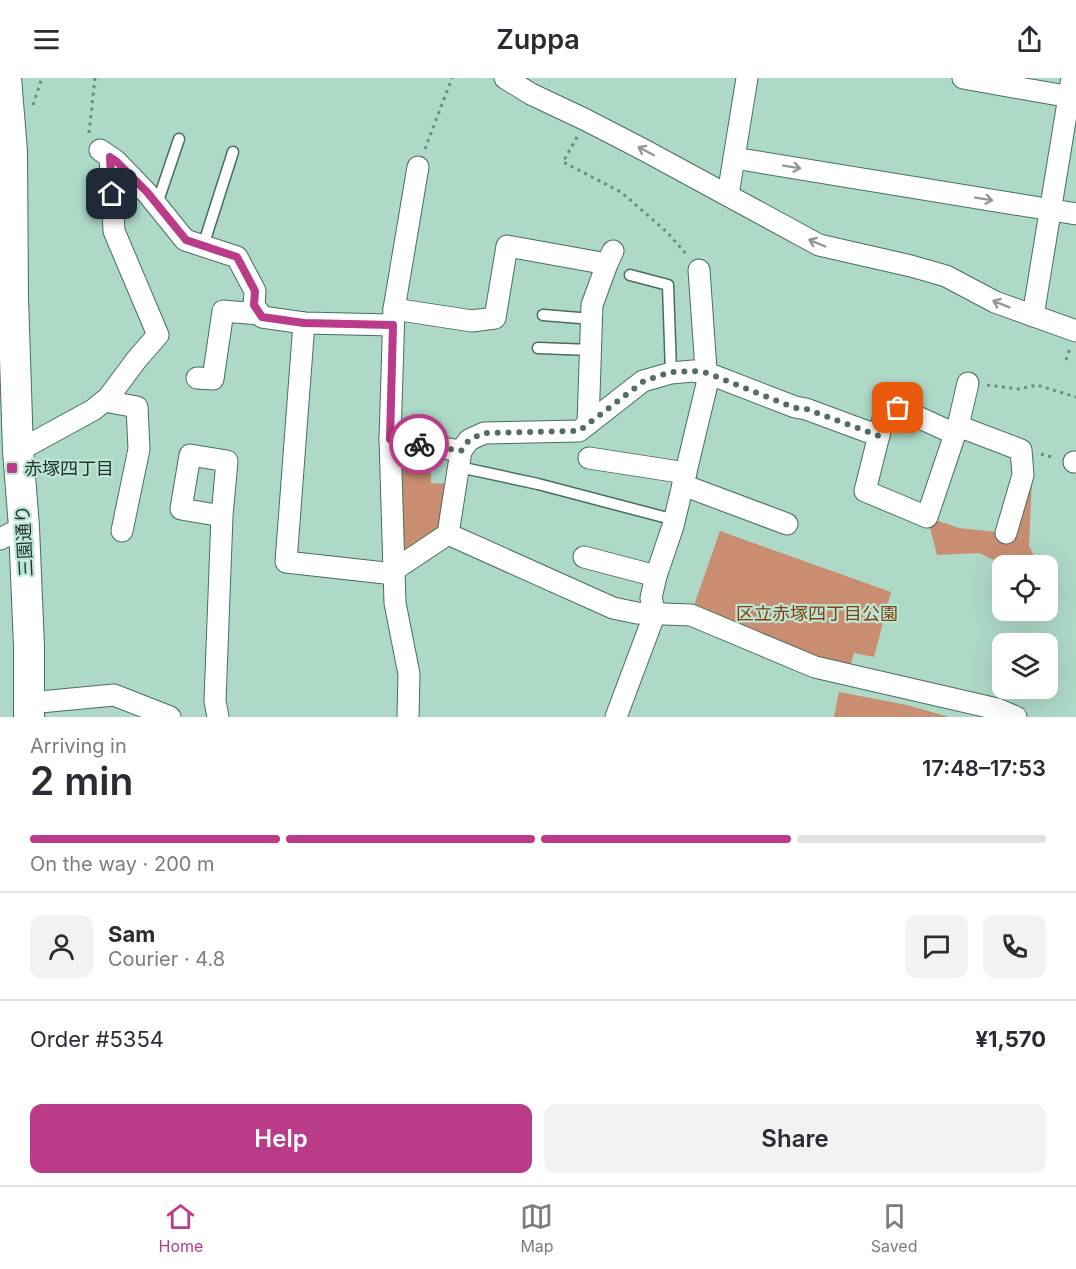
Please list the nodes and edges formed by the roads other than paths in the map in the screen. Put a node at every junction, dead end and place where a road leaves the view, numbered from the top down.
1 (6, 78) edge
2 (506, 78) edge
3 (747, 78) edge
4 (963, 78) edge
5 (1072, 91) edge
6 (179, 139) dead end
7 (233, 152) dead end
8 (734, 158) junction
9 (418, 167) road end
10 (728, 195) junction
11 (156, 205) junction
12 (1049, 209) junction
13 (1076, 214) edge
14 (203, 246) junction
15 (699, 270) road end
16 (630, 275) dead end
17 (260, 314) junction
18 (543, 315) dead end
19 (1033, 316) junction
20 (393, 317) junction
21 (592, 319) junction
22 (304, 323) junction
23 (1076, 331) edge
24 (538, 348) dead end
25 (591, 350) junction
26 (671, 372) junction
27 (707, 373) junction
28 (196, 378) dead end
29 (968, 383) dead end
30 (8, 389) edge
31 (104, 401) junction
32 (588, 424) junction
33 (956, 430) junction
34 (879, 436) junction
35 (390, 439) junction
36 (18, 451) junction
37 (589, 458) dead end
38 (460, 459) junction
39 (685, 479) junction
40 (222, 516) dead end
41 (675, 520) junction
42 (788, 524) dead end
43 (122, 531) dead end
44 (12, 533) edge
45 (1006, 533) dead end
46 (448, 534) junction
47 (584, 557) dead end
48 (394, 572) junction
49 (656, 576) junction
50 (654, 613) junction
51 (29, 710) edge
52 (170, 717) edge
53 (218, 717) edge
54 (408, 717) edge
55 (616, 717) edge
56 (1016, 717) edge

1 - 30 street, 三園通り
10 -> 2 street
3 - 8 street
4 - 5 street
5 - 12 street
6 - 11 lane
7 - 14 lane
8 - 10 street
8 -> 12 street
9 - 20 street
19 -> 10 street
11 - 14 street
11 - 31 street
12 - 13 street
12 - 19 street
14 - 17 street
15 - 27 street
16 - 26 lane
17 - 22 street
17 - 28 street
18 - 21 lane
19 - 23 street
20 - 21 street
20 - 22 street
20 - 35 street
21 - 25 street
22 - 48 street
24 - 25 lane
25 - 32 street
26 - 27 street
26 - 32 street
27 - 34 street
27 - 39 street
29 - 33 street
30 - 36 street, 三園通り
31 - 36 street
31 - 43 street
32 - 38 street
33 - 34 street
33 - 34 street
33 - 45 street
35 - 38 street
35 - 48 street
36 - 44 street, 三園通り
37 - 39 street
38 - 41 lane
38 - 46 street
39 - 41 street
39 - 42 street
40 - 53 street
41 - 49 street
44 - 51 street, 三園通り
46 - 48 street
46 - 50 street
47 - 49 street
48 - 54 street
49 - 50 street
50 - 55 street
50 - 56 street
51 - 52 street

